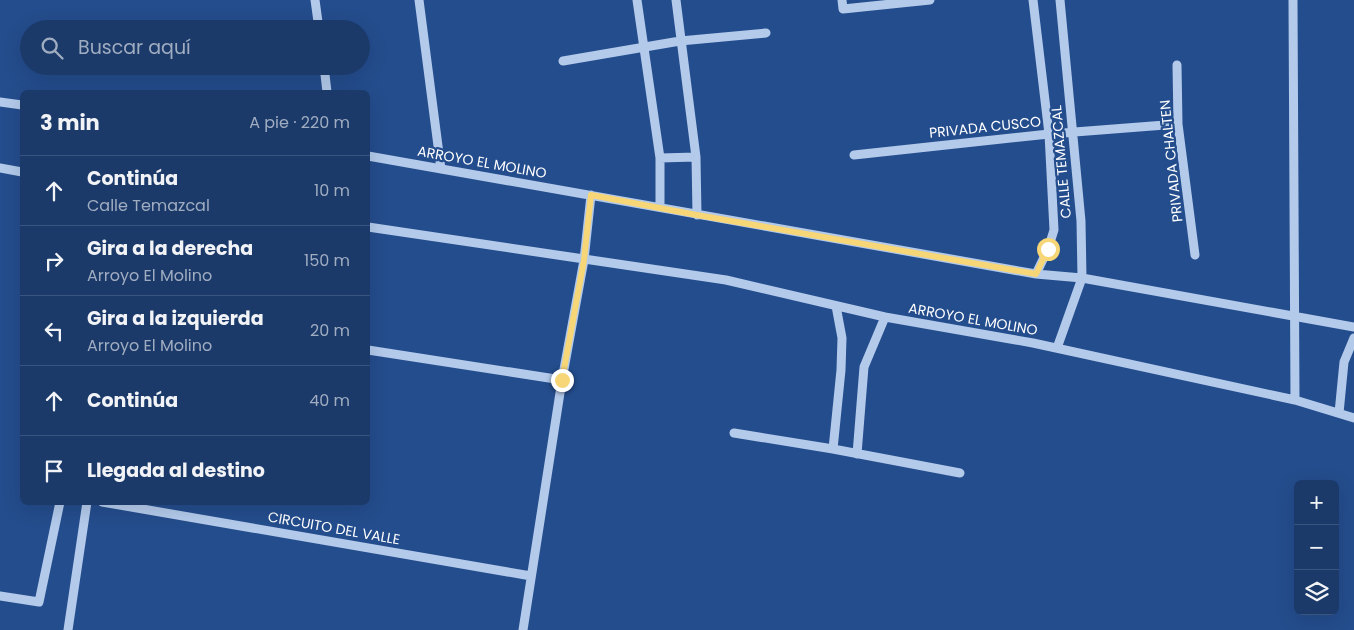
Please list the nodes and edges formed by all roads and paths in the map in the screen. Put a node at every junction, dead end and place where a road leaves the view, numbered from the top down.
1 (315, 0) edge
2 (419, 0) edge
3 (637, 0) edge
4 (676, 0) edge
5 (842, 0) edge
6 (930, 0) edge
7 (1033, 0) edge
8 (1060, 0) edge
9 (1293, 0) edge
10 (317, 20) edge
11 (766, 33) dead end
12 (680, 41) junction
13 (642, 46) junction
14 (563, 61) dead end
15 (1177, 65) dead end
16 (325, 75) edge
17 (327, 90) edge
18 (0, 102) edge
19 (20, 105) edge
20 (1178, 124) junction
21 (1073, 132) junction
22 (1049, 134) junction
23 (854, 155) dead end
24 (370, 156) edge
25 (696, 157) junction
26 (660, 158) junction
27 (0, 168) edge
28 (441, 169) junction
29 (20, 172) edge
30 (591, 195) junction
31 (660, 207) junction
32 (697, 215) junction
33 (370, 227) edge
34 (1195, 255) dead end
35 (584, 260) junction
36 (1036, 274) junction
37 (1082, 278) junction
38 (836, 306) junction
39 (885, 317) junction
40 (1295, 317) junction
41 (1354, 327) edge
42 (1354, 338) edge
43 (1057, 348) junction
44 (370, 350) edge
45 (562, 380) junction
46 (1295, 400) junction
47 (1339, 413) junction
48 (1354, 418) edge
49 (734, 433) dead end
50 (833, 450) junction
51 (857, 454) junction
52 (960, 473) dead end
53 (59, 505) edge
54 (87, 505) edge
55 (119, 505) edge
56 (532, 576) junction
57 (0, 596) edge
58 (68, 630) edge
59 (523, 630) edge

1 - 10 street
2 - 28 street
3 - 13 street
4 - 12 street
5 - 6 street
7 - 22 street, CALLE TEMAZCAL
8 - 21 street, CALLE TEMAZCAL
9 - 40 street
11 - 12 street
12 - 13 street
12 - 25 street
13 - 14 street
13 - 26 street
15 - 20 street, PRIVADA CHALTEN
16 - 17 street
18 - 19 street
20 - 21 street, PRIVADA CUSCO
20 - 34 street, PRIVADA CHALTEN
21 - 22 street, PRIVADA CUSCO
21 - 37 street, CALLE TEMAZCAL
22 - 23 street, PRIVADA CUSCO
22 - 36 street, CALLE TEMAZCAL
24 - 28 street, ARROYO EL MOLINO
25 - 26 street
25 - 32 street
26 - 31 street
27 - 29 street
28 - 30 street, ARROYO EL MOLINO
30 - 31 street, ARROYO EL MOLINO
30 - 35 street
31 - 32 street, ARROYO EL MOLINO
32 - 36 street, ARROYO EL MOLINO
33 - 35 street, ARROYO EL MOLINO
35 - 38 street, ARROYO EL MOLINO
35 - 45 street
36 - 37 street, ARROYO EL MOLINO
37 - 40 street, ARROYO EL MOLINO
37 - 43 street, CALLE TEMAZCAL
38 - 39 street, ARROYO EL MOLINO
38 - 50 street
39 - 43 street, ARROYO EL MOLINO
39 - 51 street
40 - 41 street, ARROYO EL MOLINO
40 - 46 street
42 - 47 street
43 - 46 street, ARROYO EL MOLINO
44 - 45 street
45 - 56 street
46 - 47 street, ARROYO EL MOLINO
47 - 48 street, ARROYO EL MOLINO
49 - 50 street
50 - 51 street
51 - 52 street
53 - 57 street
54 - 58 street
55 - 56 street, CIRCUITO DEL VALLE
56 - 59 street

